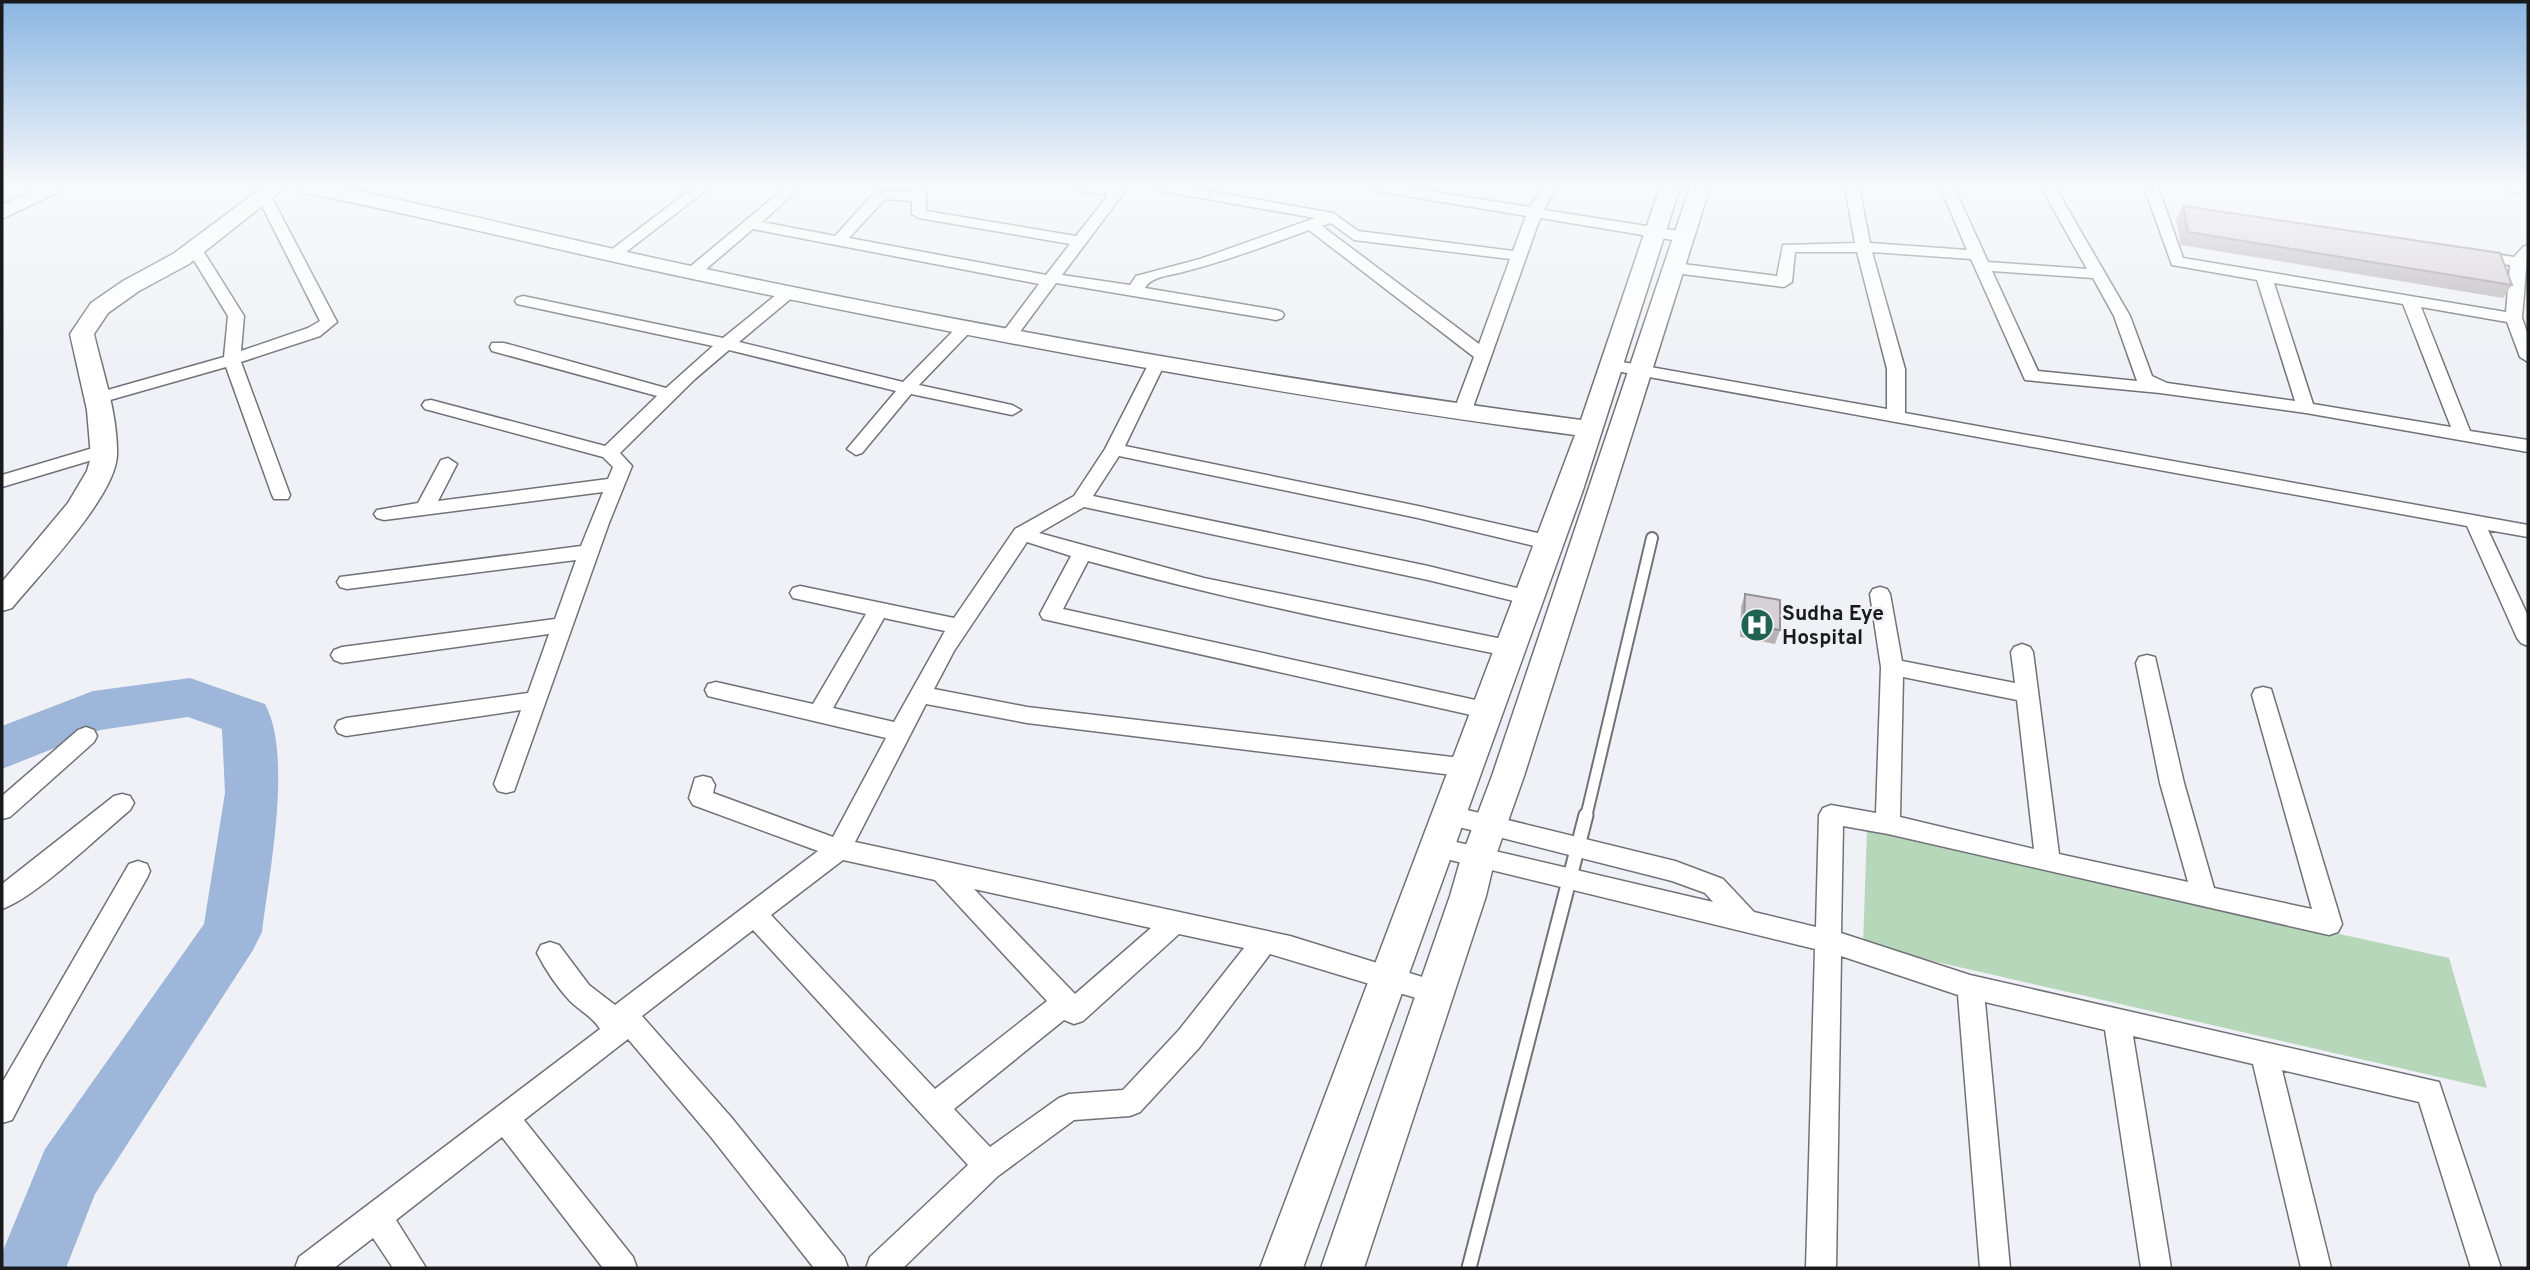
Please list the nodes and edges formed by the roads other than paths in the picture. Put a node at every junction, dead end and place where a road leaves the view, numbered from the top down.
1 (199, 246) edge
2 (295, 246) edge
3 (571, 246) edge
4 (625, 246) edge
5 (724, 246) edge
6 (872, 246) edge
7 (1076, 246) edge
8 (1250, 246) edge
9 (1340, 246) edge
10 (1443, 246) edge
11 (1523, 246) edge
12 (1665, 246) edge
13 (1672, 246) edge
14 (1974, 246) edge
15 (2082, 246) edge
16 (2173, 246) edge
17 (1863, 247) junction
18 (195, 249) junction
19 (2463, 254) edge
20 (612, 256) junction
21 (1520, 256) junction
22 (2523, 256) edge
23 (1980, 260) junction
24 (1675, 268) junction
25 (692, 273) junction
26 (2098, 274) junction
27 (2264, 277) junction
28 (1051, 280) junction
29 (1135, 291) junction
30 (788, 293) junction
31 (2522, 294) edge
32 (523, 301) dead end
33 (2410, 301) junction
34 (1276, 315) dead end
35 (2514, 318) junction
36 (965, 328) junction
37 (1008, 336) junction
38 (726, 344) junction
39 (498, 347) dead end
40 (2527, 348) edge
41 (1483, 356) junction
42 (232, 360) junction
43 (1157, 363) junction
44 (1612, 365) junction
45 (1642, 371) junction
46 (908, 387) junction
47 (2163, 388) junction
48 (670, 394) junction
49 (96, 399) junction
50 (430, 405) dead end
51 (2306, 408) junction
52 (1012, 410) dead end
53 (1462, 413) junction
54 (1896, 417) junction
55 (1591, 429) junction
56 (2463, 435) junction
57 (2528, 446) edge
58 (856, 449) dead end
59 (1114, 449) junction
60 (103, 451) junction
61 (609, 453) junction
62 (448, 464) dead end
63 (2, 481) edge
64 (616, 484) junction
65 (281, 495) dead end
66 (1081, 500) junction
67 (425, 508) junction
68 (384, 514) dead end
69 (2474, 521) junction
70 (2528, 531) edge
71 (1021, 534) junction
72 (1652, 538) dead end
73 (1550, 543) junction
74 (589, 552) junction
75 (1082, 554) junction
76 (346, 582) dead end
77 (800, 593) dead end
78 (1880, 594) dead end
79 (1530, 598) junction
80 (2, 601) edge
81 (879, 609) junction
82 (562, 625) junction
83 (959, 625) junction
84 (2528, 638) edge
85 (1512, 649) junction
86 (2022, 652) dead end
87 (342, 655) dead end
88 (2147, 663) dead end
89 (1892, 667) junction
90 (716, 690) dead end
91 (2027, 694) junction
92 (919, 695) junction
93 (2263, 695) dead end
94 (536, 701) junction
95 (1489, 711) junction
96 (818, 713) junction
97 (346, 727) dead end
98 (899, 732) junction
99 (86, 736) dead end
100 (1469, 768) junction
101 (506, 783) dead end
102 (703, 785) dead end
103 (122, 803) dead end
104 (2, 810) edge
105 (1451, 816) junction
106 (1888, 824) junction
107 (1490, 826) junction
108 (1439, 848) junction
109 (1578, 848) junction
110 (839, 849) junction
111 (1478, 858) junction
112 (2048, 862) junction
113 (138, 871) dead end
114 (942, 871) junction
115 (1571, 880) junction
116 (2204, 896) junction
117 (2, 898) edge
118 (754, 914) junction
119 (1746, 921) junction
120 (1175, 922) junction
121 (1830, 940) junction
122 (1264, 942) junction
123 (550, 953) dead end
124 (1391, 978) junction
125 (1970, 987) junction
126 (1436, 992) junction
127 (1066, 1002) junction
128 (2117, 1020) junction
129 (624, 1027) junction
130 (2264, 1054) junction
131 (933, 1108) junction
132 (2, 1110) edge
133 (505, 1118) junction
134 (988, 1166) junction
135 (376, 1216) junction
136 (310, 1268) edge
137 (411, 1268) edge
138 (622, 1268) edge
139 (833, 1268) edge
140 (881, 1268) edge
141 (1282, 1268) edge
142 (1342, 1268) edge
143 (1469, 1268) edge
144 (1821, 1268) edge
145 (1995, 1268) edge
146 (2157, 1268) edge
147 (2316, 1268) edge
148 (2486, 1268) edge

1 - 18 main road
2 - 42 street
3 - 20 main road
4 - 20 street
5 - 25 street
6 - 28 street
7 - 28 street
8 - 29 street
9 - 41 street
10 - 21 street
11 - 21 street
12 - 44 main road
13 - 24 main road
14 - 23 street
15 - 26 street
16 - 27 street
17 - 23 street
17 - 24 street
17 - 54 street
18 - 42 street
18 - 49 main road
19 - 22 street
20 - 25 main road
21 - 41 street
22 - 31 street
23 - 26 street
23 - 47 street
24 - 45 main road
25 - 30 main road
26 - 47 street
27 - 33 street
27 - 51 street
28 - 29 street
28 - 37 street
29 - 34 street
30 - 36 main road
30 - 38 street
31 - 35 street
32 - 38 street
33 - 35 street
33 - 56 street
35 - 40 street
36 - 37 main road
36 - 46 street
37 - 43 main road
38 - 46 street
38 - 48 street
39 - 48 street
41 - 53 street
42 - 49 street
42 - 65 street
43 - 53 main road
43 - 59 street
44 - 45 street
44 - 55 main road
45 - 54 street
45 - 107 main road
46 - 52 street
46 - 58 street
47 - 51 street
48 - 61 street
49 - 60 main road
50 - 61 street
51 - 56 street
53 - 55 main road
54 - 69 street
55 - 73 main road
56 - 57 street
59 - 66 street
59 - 73 street
60 - 63 street
60 - 80 main road
61 - 64 street
62 - 67 street
64 - 67 street
64 - 74 street
66 - 71 street
66 - 79 street
67 - 68 street
69 - 70 street
69 - 84 street
71 - 75 street
71 - 83 street
72 - 109 lane
73 - 79 main road
74 - 76 street
74 - 82 street
75 - 85 street
75 - 95 street
77 - 81 street
78 - 89 street
79 - 85 main road
81 - 83 street
81 - 96 street
82 - 87 street
82 - 94 street
83 - 92 street
85 - 95 main road
86 - 91 street
88 - 116 street
89 - 91 street
89 - 106 street
90 - 96 street
91 - 112 street
92 - 98 street
92 - 100 street
93 - 116 street
94 - 97 street
94 - 101 street
95 - 100 main road
96 - 98 street
98 - 110 street
99 - 104 street
100 - 105 main road
102 - 110 street
103 - 117 street
105 - 107 street
105 - 108 main road
106 - 112 street
106 - 121 street
107 - 109 street
107 - 111 main road
108 - 111 street
108 - 124 main road
109 - 115 lane
109 - 119 street
110 - 114 street
110 - 118 street
111 - 115 street
111 - 126 main road
112 - 116 street
113 - 132 street
114 - 120 street
114 - 127 street
115 - 119 street
115 - 143 lane
118 - 129 street
118 - 131 street
119 - 121 street
120 - 122 street
120 - 127 street
121 - 125 street
121 - 144 street
122 - 124 street
122 - 134 street
123 - 129 street
124 - 126 street
124 - 141 main road
125 - 128 street
125 - 145 street
126 - 142 main road
127 - 131 street
128 - 130 street
128 - 146 street
129 - 133 street
129 - 139 street
130 - 147 street
130 - 148 street
131 - 134 street
133 - 135 street
133 - 138 street
134 - 140 street
135 - 136 street
135 - 137 street

